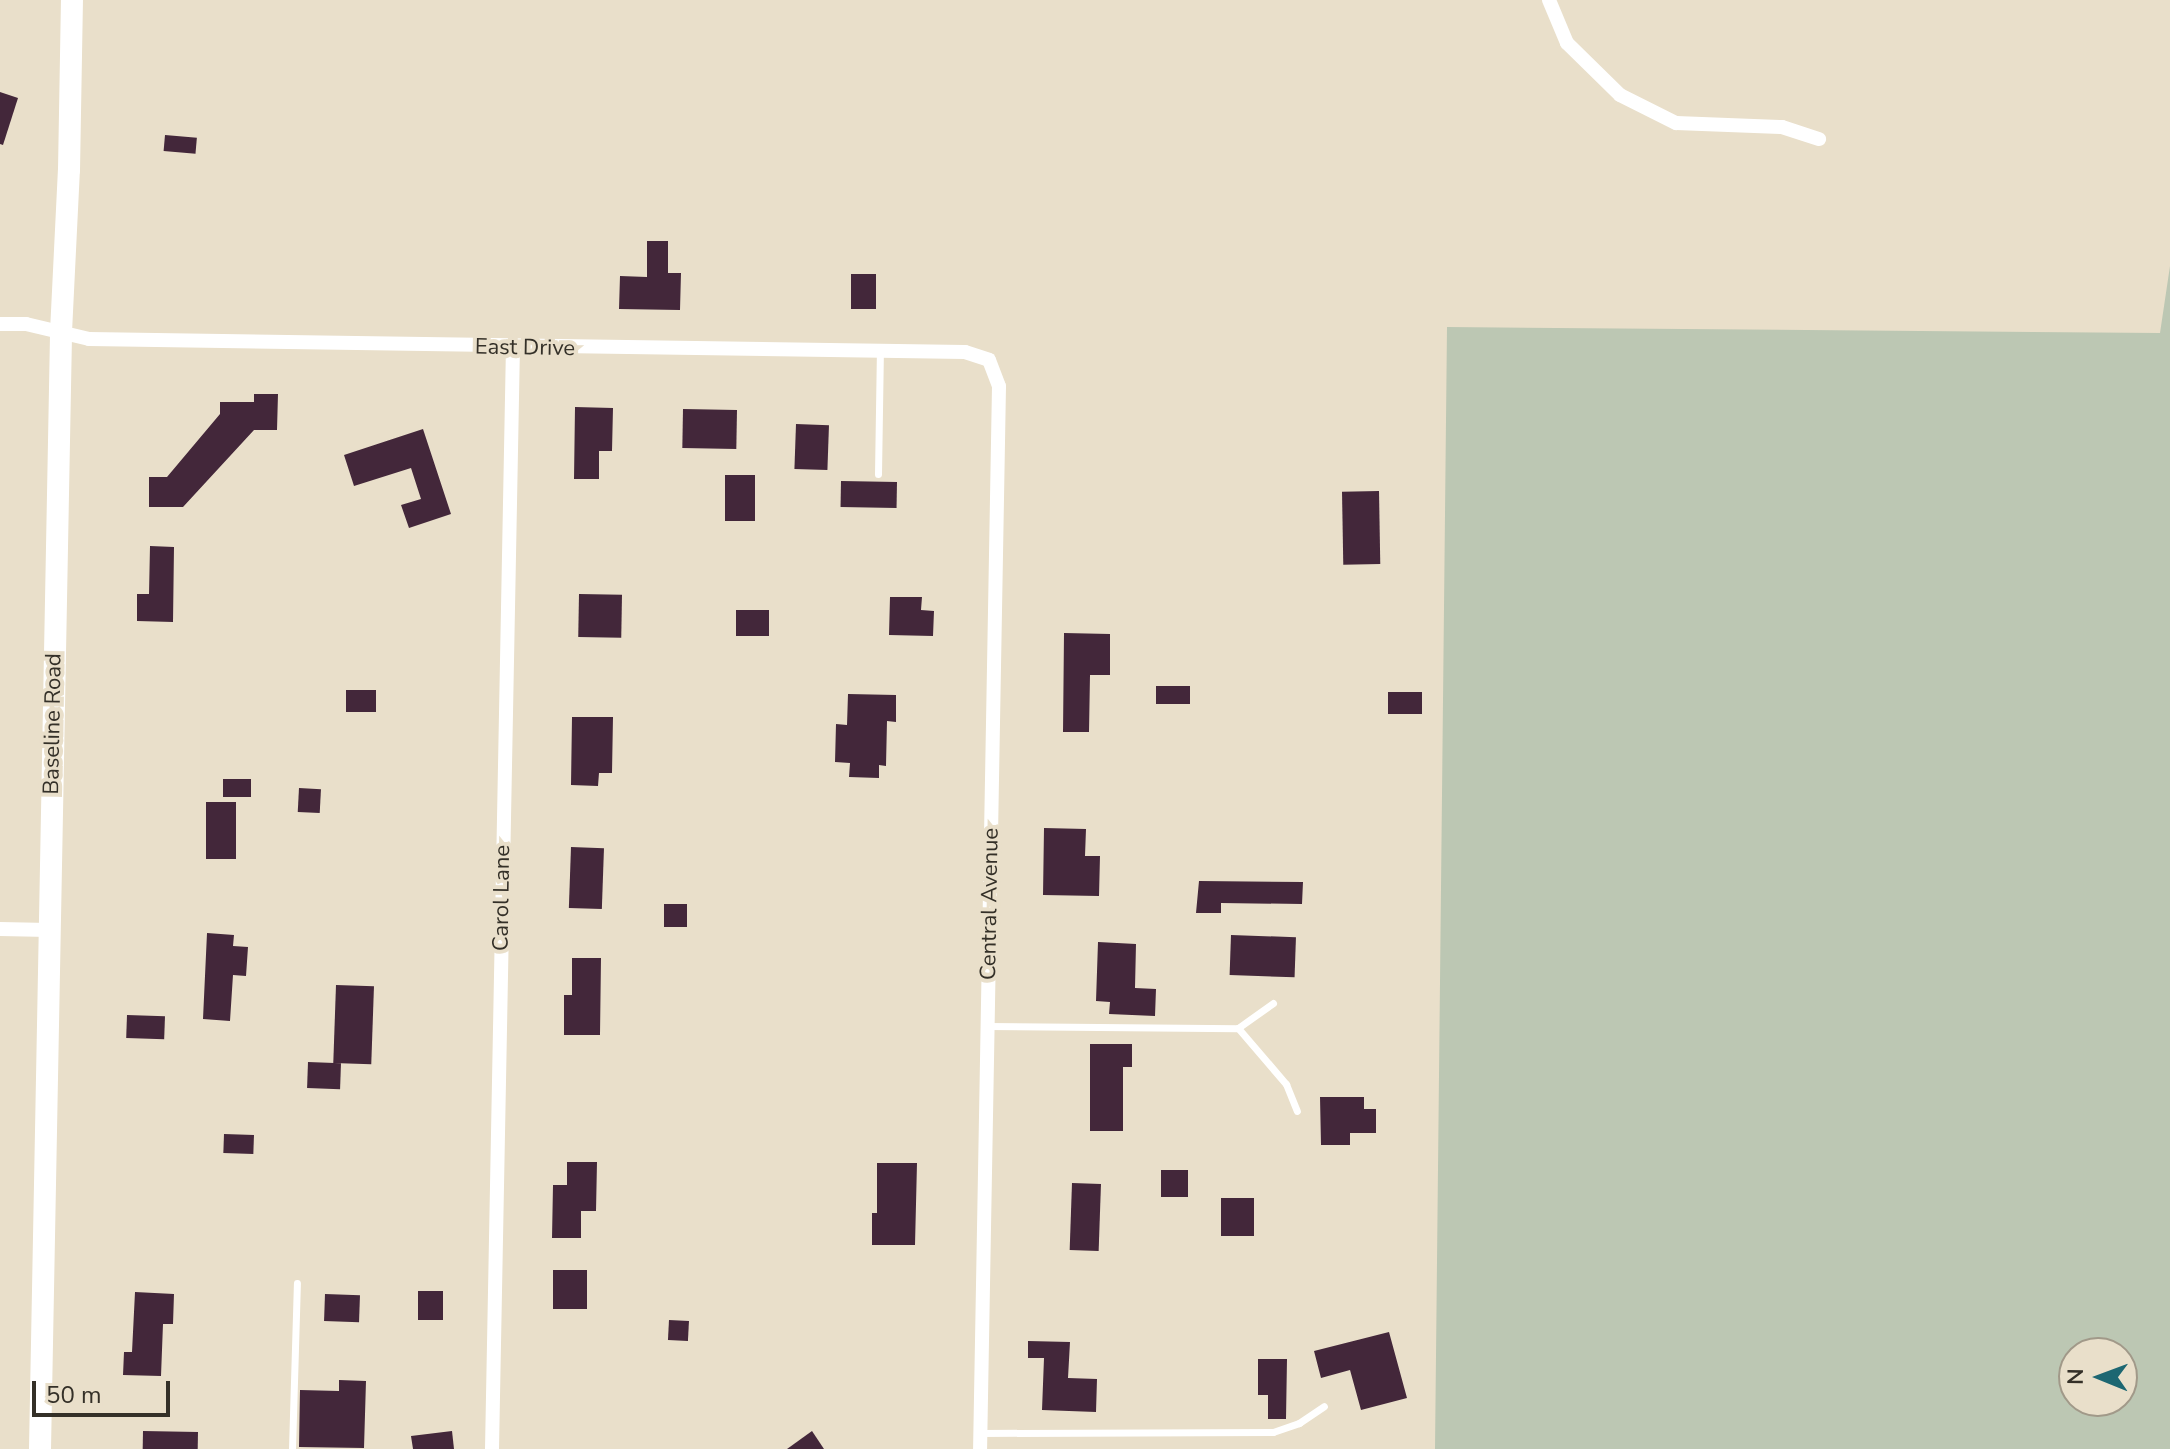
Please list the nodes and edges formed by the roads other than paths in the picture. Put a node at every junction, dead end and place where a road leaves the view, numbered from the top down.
1 (72, 0) edge
2 (1549, 0) edge
3 (1819, 139) dead end
4 (0, 324) edge
5 (61, 332) junction
6 (513, 348) junction
7 (880, 351) junction
8 (989, 360) joint
9 (878, 474) dead end
10 (0, 929) edge
11 (49, 930) junction
12 (1273, 1003) dead end
13 (987, 1026) junction
14 (1238, 1028) junction
15 (1297, 1111) dead end
16 (297, 1283) dead end
17 (1324, 1406) dead end
18 (980, 1433) junction
19 (40, 1449) edge
20 (292, 1449) edge
21 (492, 1449) edge
22 (980, 1449) edge

1 - 5 main road, Baseline Road
2 - 3 street
4 - 5 street, East Drive
5 - 6 street, East Drive
5 - 11 main road, Baseline Road
6 - 7 street, East Drive
6 - 21 street, Carol Lane
7 - 8 street, East Drive
7 - 9 lane
8 - 13 street, Central Avenue
10 - 11 street
11 - 19 main road, Baseline Road
12 - 14 lane
13 - 14 lane
13 - 18 street, Central Avenue
14 - 15 lane
16 - 20 lane
17 - 18 lane
18 - 22 street, Central Avenue

